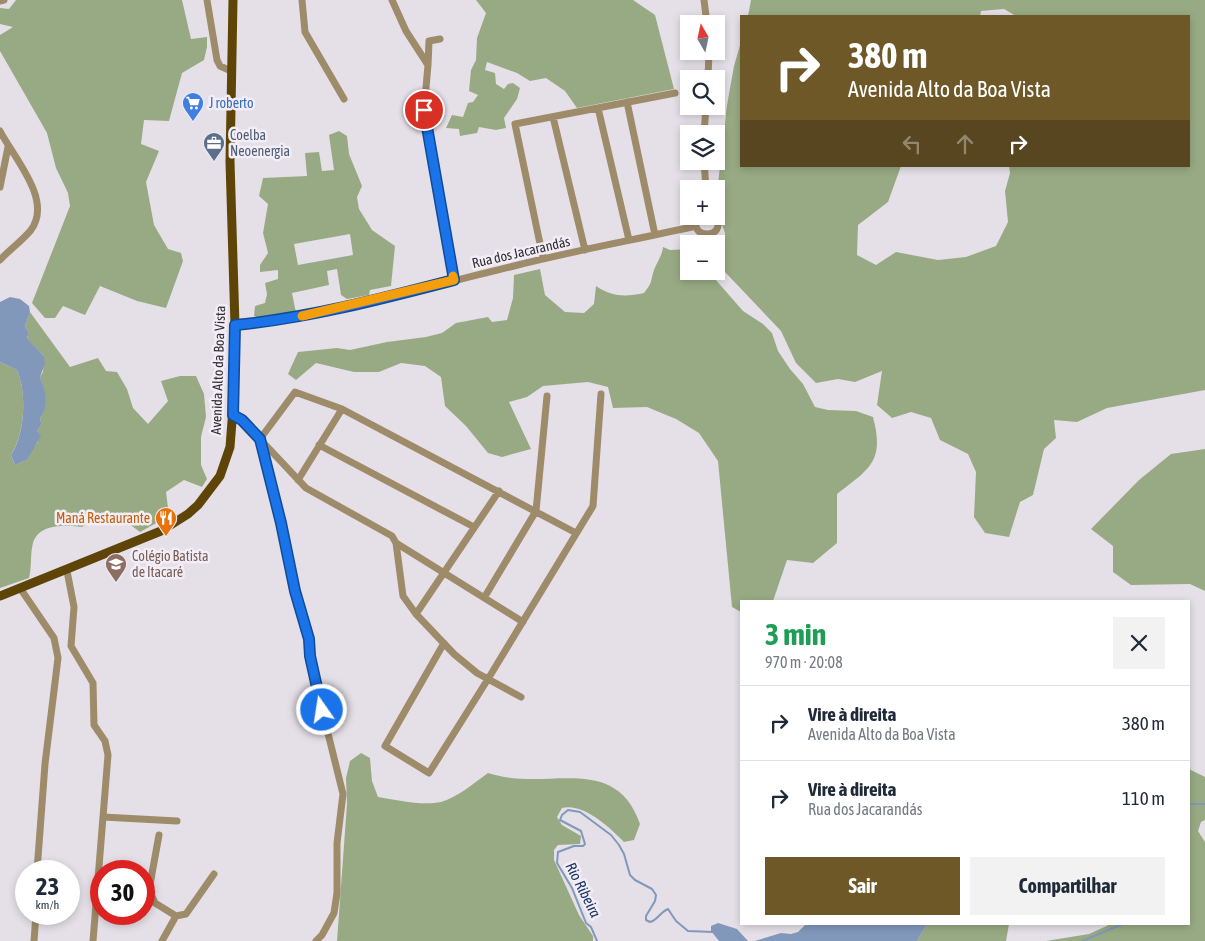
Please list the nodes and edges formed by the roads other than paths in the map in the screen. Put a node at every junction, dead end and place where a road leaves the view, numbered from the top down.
1 (4, 0) edge
2 (208, 0) edge
3 (232, 0) edge
4 (302, 0) edge
5 (392, 0) edge
6 (704, 0) edge
7 (0, 1) edge
8 (706, 15) edge
9 (440, 39) dead end
10 (428, 65) junction
11 (231, 71) junction
12 (675, 93) dead end
13 (344, 99) dead end
14 (626, 102) junction
15 (598, 108) junction
16 (553, 117) junction
17 (0, 131) edge
18 (8, 147) junction
19 (0, 188) edge
20 (718, 225) edge
21 (696, 226) joint
22 (654, 236) junction
23 (628, 240) junction
24 (585, 250) junction
25 (544, 258) junction
26 (0, 260) edge
27 (454, 280) junction
28 (235, 325) junction
29 (601, 394) dead end
30 (546, 396) dead end
31 (342, 409) junction
32 (233, 415) junction
33 (260, 439) junction
34 (320, 446) junction
35 (298, 480) junction
36 (499, 491) junction
37 (536, 511) junction
38 (474, 527) junction
39 (576, 533) junction
40 (396, 543) junction
41 (67, 571) junction
42 (444, 572) junction
43 (20, 588) junction
44 (0, 596) edge
45 (484, 598) junction
46 (416, 614) junction
47 (523, 622) junction
48 (444, 643) junction
49 (488, 680) junction
50 (521, 697) dead end
51 (103, 816) junction
52 (177, 822) dead end
53 (159, 835) dead end
54 (38, 860) edge
55 (214, 874) dead end
56 (176, 916) junction
57 (35, 925) edge
58 (34, 941) edge
59 (93, 941) edge
60 (162, 941) edge
61 (316, 941) edge

1 - 7 street
2 - 11 street
3 - 11 main road, Avenida Alto da Boa Vista
4 - 13 street
5 - 10 street
6 - 8 street
9 - 10 street
10 - 27 street
11 - 28 main road, Avenida Alto da Boa Vista
12 - 14 street
14 - 15 street
14 - 22 street
15 - 16 street
15 - 23 street
16 - 24 street
16 - 25 street
17 - 18 street
18 - 19 street
18 - 26 street
20 - 21 street
21 - 22 street, Rua dos Jacarandás
22 - 23 street, Rua dos Jacarandás
23 - 24 street, Rua dos Jacarandás
24 - 25 street, Rua dos Jacarandás
25 - 27 street, Rua dos Jacarandás
27 - 28 street, Rua dos Jacarandás
28 - 32 main road, Avenida Alto da Boa Vista
29 - 39 street
30 - 37 street
31 - 33 street
31 - 34 street
31 - 36 street
32 - 33 street
32 - 41 main road, Avenida Alto da Boa Vista
33 - 35 street
33 - 61 street
34 - 35 street
34 - 38 street
35 - 40 street
36 - 37 street
36 - 38 street
37 - 39 street
37 - 45 street
38 - 42 street
39 - 47 street
40 - 42 street
40 - 46 street
41 - 43 main road, Avenida Alto da Boa Vista
41 - 51 street
42 - 45 street
42 - 46 street
43 - 44 main road, Avenida Alto da Boa Vista
43 - 54 street
45 - 47 street
46 - 48 street
47 - 49 street
48 - 49 street
48 - 49 street
49 - 50 street
51 - 52 street
51 - 59 street
53 - 56 street
55 - 56 street
56 - 60 street
57 - 58 street

